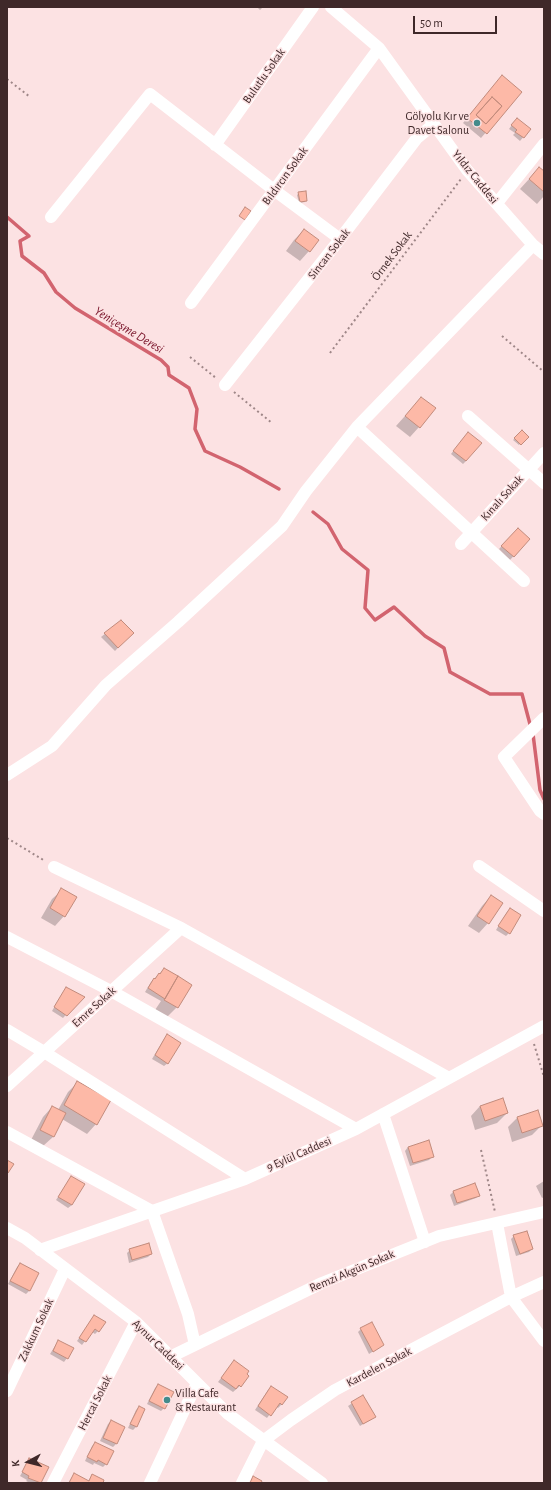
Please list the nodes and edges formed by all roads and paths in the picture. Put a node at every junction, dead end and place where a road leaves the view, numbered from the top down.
1 (313, 7) edge
2 (331, 7) edge
3 (379, 48) junction
4 (7, 79) edge
5 (30, 97) dead end
6 (434, 124) junction
7 (544, 144) edge
8 (215, 145) junction
9 (468, 170) junction
10 (274, 190) junction
11 (496, 203) junction
12 (51, 217) dead end
13 (340, 239) junction
14 (533, 245) junction
15 (544, 254) edge
16 (191, 303) dead end
17 (502, 336) dead end
18 (330, 353) dead end
19 (544, 372) edge
20 (224, 385) dead end
21 (468, 416) dead end
22 (357, 427) junction
23 (544, 453) edge
24 (529, 469) junction
25 (544, 483) edge
26 (472, 532) junction
27 (461, 544) dead end
28 (524, 581) dead end
29 (544, 718) edge
30 (7, 775) edge
31 (544, 814) edge
32 (7, 838) edge
33 (479, 866) dead end
34 (54, 867) joint
35 (544, 911) edge
36 (180, 928) junction
37 (7, 937) edge
38 (111, 991) junction
39 (544, 1026) edge
40 (7, 1030) edge
41 (530, 1033) junction
42 (44, 1052) junction
43 (544, 1077) edge
44 (449, 1078) junction
45 (7, 1086) edge
46 (383, 1114) junction
47 (356, 1129) junction
48 (7, 1132) edge
49 (481, 1150) dead end
50 (245, 1179) junction
51 (152, 1211) junction
52 (544, 1212) edge
53 (497, 1223) junction
54 (7, 1228) edge
55 (425, 1242) junction
56 (40, 1250) junction
57 (65, 1269) junction
58 (544, 1282) edge
59 (511, 1298) junction
60 (136, 1322) junction
61 (544, 1341) edge
62 (195, 1345) junction
63 (170, 1357) junction
64 (196, 1383) junction
65 (7, 1391) edge
66 (263, 1441) junction
67 (53, 1483) edge
68 (150, 1483) edge
69 (242, 1483) edge
70 (322, 1483) edge

1 - 8 street, Bulutlu Sokak
2 - 3 street, Yıldız Caddesi
3 - 6 street, Yıldız Caddesi
3 - 10 street, Bıldırcın Sokak
4 - 5 path
6 - 9 street, Yıldız Caddesi
6 - 13 street, Sincan Sokak
7 - 11 street
8 - 10 street
8 - 12 street
9 - 11 street, Yıldız Caddesi
9 - 18 path, Örnek Sokak
10 - 13 street
10 - 16 street, Bıldırcın Sokak
11 - 14 street, Yıldız Caddesi
13 - 20 street, Sincan Sokak
14 - 15 street, Yıldız Caddesi
14 - 22 street
17 - 19 path
21 - 24 street
22 - 26 street
22 - 30 street
23 - 24 street, Kınalı Sokak
24 - 25 street
24 - 26 street, Kınalı Sokak
26 - 27 street, Kınalı Sokak
26 - 28 street
29 - 31 street
32 - 34 path
33 - 35 street
34 - 36 street
36 - 38 street, Emre Sokak
36 - 44 street
37 - 38 street
38 - 42 street, Emre Sokak
38 - 47 street
39 - 41 street, 9 Eylül Caddesi
40 - 42 street
41 - 43 path
41 - 44 street, 9 Eylül Caddesi
42 - 45 street, Emre Sokak
42 - 50 street
44 - 46 street, 9 Eylül Caddesi
46 - 47 street, 9 Eylül Caddesi
46 - 55 street
47 - 50 street, 9 Eylül Caddesi
48 - 51 street
49 - 53 path
50 - 51 street, 9 Eylül Caddesi
51 - 56 street, 9 Eylül Caddesi
51 - 62 street
52 - 53 street, Remzi Akgün Sokak
53 - 55 street, Remzi Akgün Sokak
53 - 59 street
54 - 56 street, Aynur Caddesi
55 - 62 street, Remzi Akgün Sokak
56 - 57 street, Aynur Caddesi
57 - 60 street, Aynur Caddesi
57 - 65 street, Zakkum Sokak
58 - 59 street, Kardelen Sokak
59 - 61 street
59 - 66 street, Kardelen Sokak
60 - 63 street, Aynur Caddesi
60 - 67 street, Hercai Sokak
62 - 63 street, Remzi Akgün Sokak
63 - 64 street, Aynur Caddesi
64 - 66 street, Aynur Caddesi
64 - 68 street
66 - 69 street, Kardelen Sokak
66 - 70 street, Aynur Caddesi

